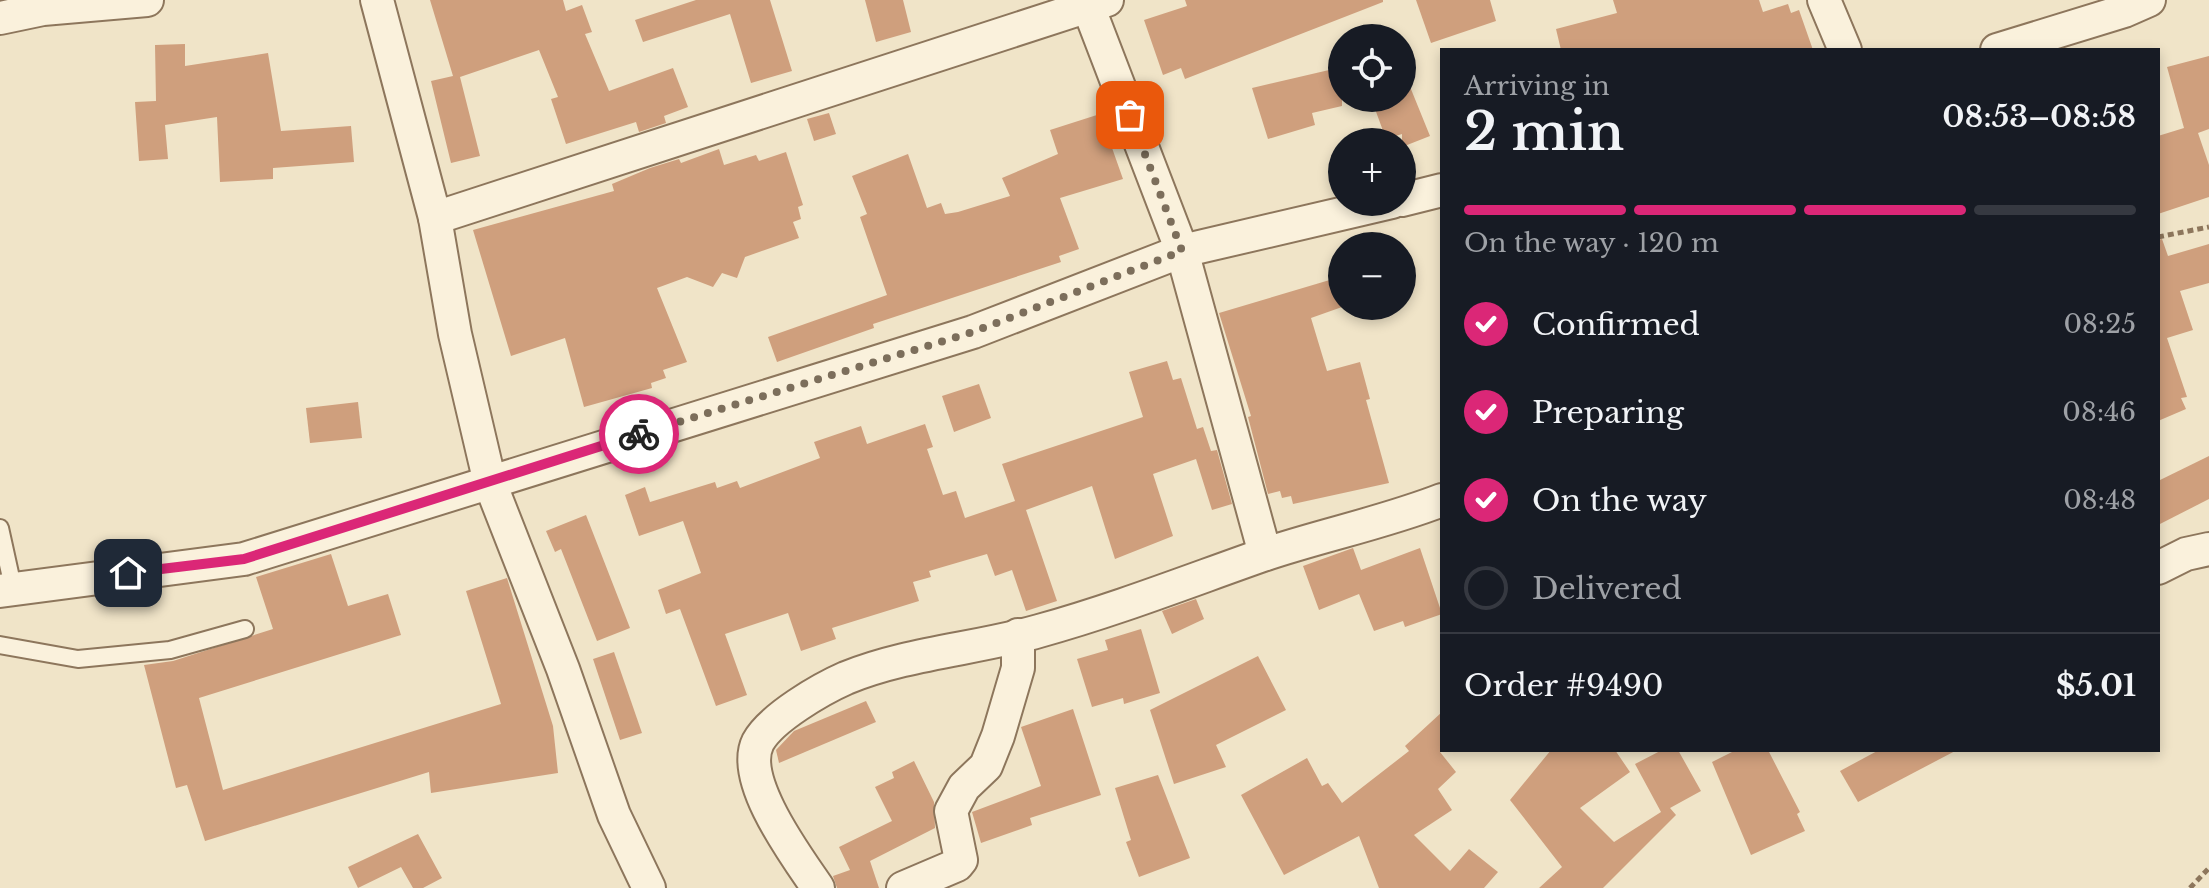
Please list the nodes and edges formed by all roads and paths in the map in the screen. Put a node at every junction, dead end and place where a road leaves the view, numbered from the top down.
1 (147, 0) edge
2 (377, 0) edge
3 (1824, 0) edge
4 (2149, 0) edge
5 (1097, 3) edge
6 (43, 5) edge
7 (0, 18) edge
8 (1844, 48) edge
9 (2003, 48) edge
10 (1440, 190) edge
11 (1416, 196) edge
12 (1332, 216) edge
13 (435, 218) junction
14 (2209, 227) edge
15 (2160, 237) edge
16 (1182, 251) junction
17 (490, 483) junction
18 (1440, 501) edge
19 (0, 528) edge
20 (2209, 549) edge
21 (1265, 554) junction
22 (2160, 567) edge
23 (6, 589) edge
24 (245, 629) dead end
25 (1018, 635) junction
26 (0, 645) edge
27 (2209, 868) edge
28 (649, 888) edge
29 (818, 888) edge
30 (903, 888) edge
31 (2190, 888) edge

1 - 6 street
2 - 13 street
3 - 8 street
4 - 9 street
5 - 13 street
5 - 16 street
6 - 7 street
10 - 11 street
12 - 16 street
13 - 17 street
14 - 15 path
16 - 17 street
16 - 21 street
17 - 23 street
17 - 28 street
18 - 21 street
19 - 23 lane
20 - 22 street
21 - 25 street
24 - 26 lane
25 - 29 street
25 - 30 street
27 - 31 path

